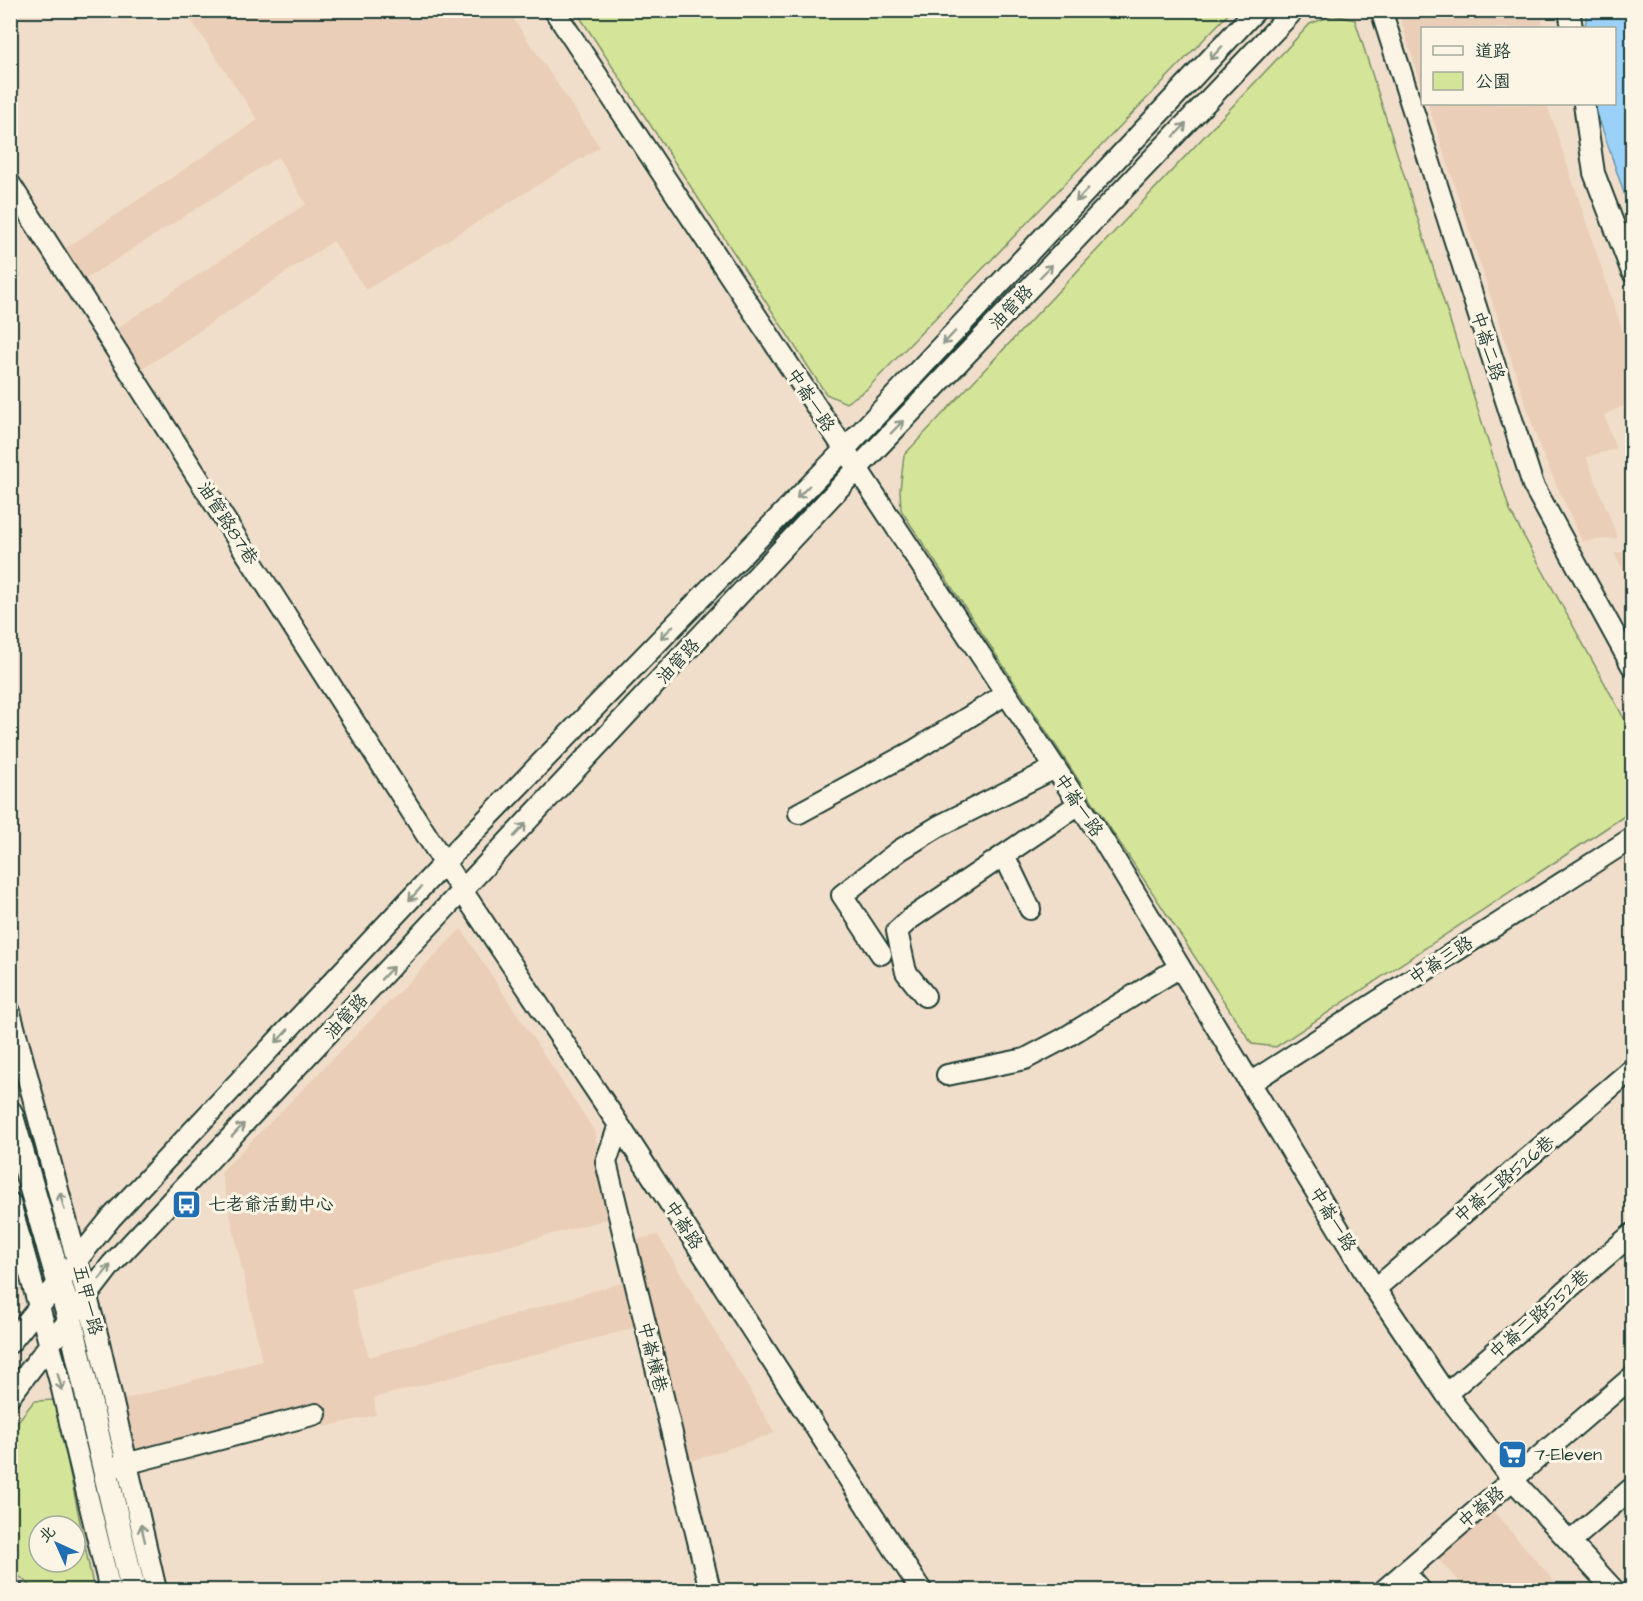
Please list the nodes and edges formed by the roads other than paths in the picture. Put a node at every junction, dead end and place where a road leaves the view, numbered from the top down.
1 (554, 10) edge
2 (1256, 10) edge
3 (1294, 10) edge
4 (1381, 10) edge
5 (1569, 10) edge
6 (1572, 27) edge
7 (1584, 105) edge
8 (10, 184) edge
9 (1632, 272) edge
10 (844, 450) junction
11 (856, 470) junction
12 (1632, 666) edge
13 (1006, 694) junction
14 (1055, 768) junction
15 (1079, 804) junction
16 (800, 813) dead end
17 (1632, 837) edge
18 (1004, 855) junction
19 (445, 862) junction
20 (463, 892) junction
21 (1030, 909) dead end
22 (881, 954) dead end
23 (1180, 967) junction
24 (925, 996) dead end
25 (10, 1012) edge
26 (1632, 1069) edge
27 (18, 1071) edge
28 (947, 1075) dead end
29 (1250, 1083) junction
30 (10, 1113) edge
31 (619, 1125) junction
32 (10, 1203) edge
33 (1632, 1234) edge
34 (77, 1258) junction
35 (59, 1281) junction
36 (1375, 1289) junction
37 (87, 1295) junction
38 (39, 1306) junction
39 (70, 1319) junction
40 (17, 1325) edge
41 (10, 1343) edge
42 (49, 1345) junction
43 (1632, 1377) edge
44 (1446, 1394) junction
45 (10, 1396) edge
46 (316, 1414) dead end
47 (116, 1467) junction
48 (1513, 1480) junction
49 (1632, 1488) edge
50 (1570, 1542) junction
51 (1405, 1572) junction
52 (110, 1590) edge
53 (133, 1590) edge
54 (156, 1590) edge
55 (710, 1590) edge
56 (921, 1590) edge
57 (1384, 1590) edge
58 (1420, 1590) edge
59 (1614, 1590) edge

1 - 10 street, 中崙一路
2 -> 10 street, 油管路
11 -> 3 street, 油管路
4 - 12 street, 中崙二路
5 - 6 street
7 - 9 street
8 - 19 street, 油管路87巷
10 - 11 street, 中崙一路
10 -> 19 street, 油管路
11 - 13 street, 中崙一路
20 -> 11 street, 油管路
13 - 14 street, 中崙一路
13 - 16 street
14 - 15 street, 中崙一路
14 - 22 street
15 - 18 street
15 - 23 street, 中崙一路
17 - 29 street, 中崙三路
18 - 21 street
18 - 24 street
19 - 20 street, 中崙路
19 -> 34 street, 油管路
20 - 31 street, 中崙路
37 -> 20 street, 油管路
23 - 28 street
23 - 29 street, 中崙一路
25 - 27 street, 五甲一路
26 - 36 street, 中崙二路526巷
34 -> 27 street, 五甲一路
29 - 36 street, 中崙一路
30 - 35 main road, 五甲一路
31 - 55 street, 中崙橫巷
31 - 56 street, 中崙路
32 - 38 street
33 - 44 street, 中崙二路552巷
34 - 35 street, 油管路
34 - 37 street, 五甲一路
35 - 38 street, 油管路
35 - 39 main road, 五甲一路
36 - 44 street, 中崙一路
37 - 39 street, 油管路
37 - 47 street, 五甲一路
38 - 40 street, 油管路
38 - 42 street
39 - 42 street, 油管路
39 - 47 main road, 五甲一路
40 - 41 street, 油管路
42 - 45 street, 油管路
42 -> 52 street
43 - 48 street, 中崙路
44 - 48 street, 中崙一路
46 - 47 street
47 - 53 main road, 五甲一路
54 -> 47 street, 五甲一路
48 - 50 street, 中崙一路
48 - 51 street, 中崙路
49 - 50 street
50 - 59 street, 中崙一路
51 - 57 street, 中崙路
51 - 58 street

